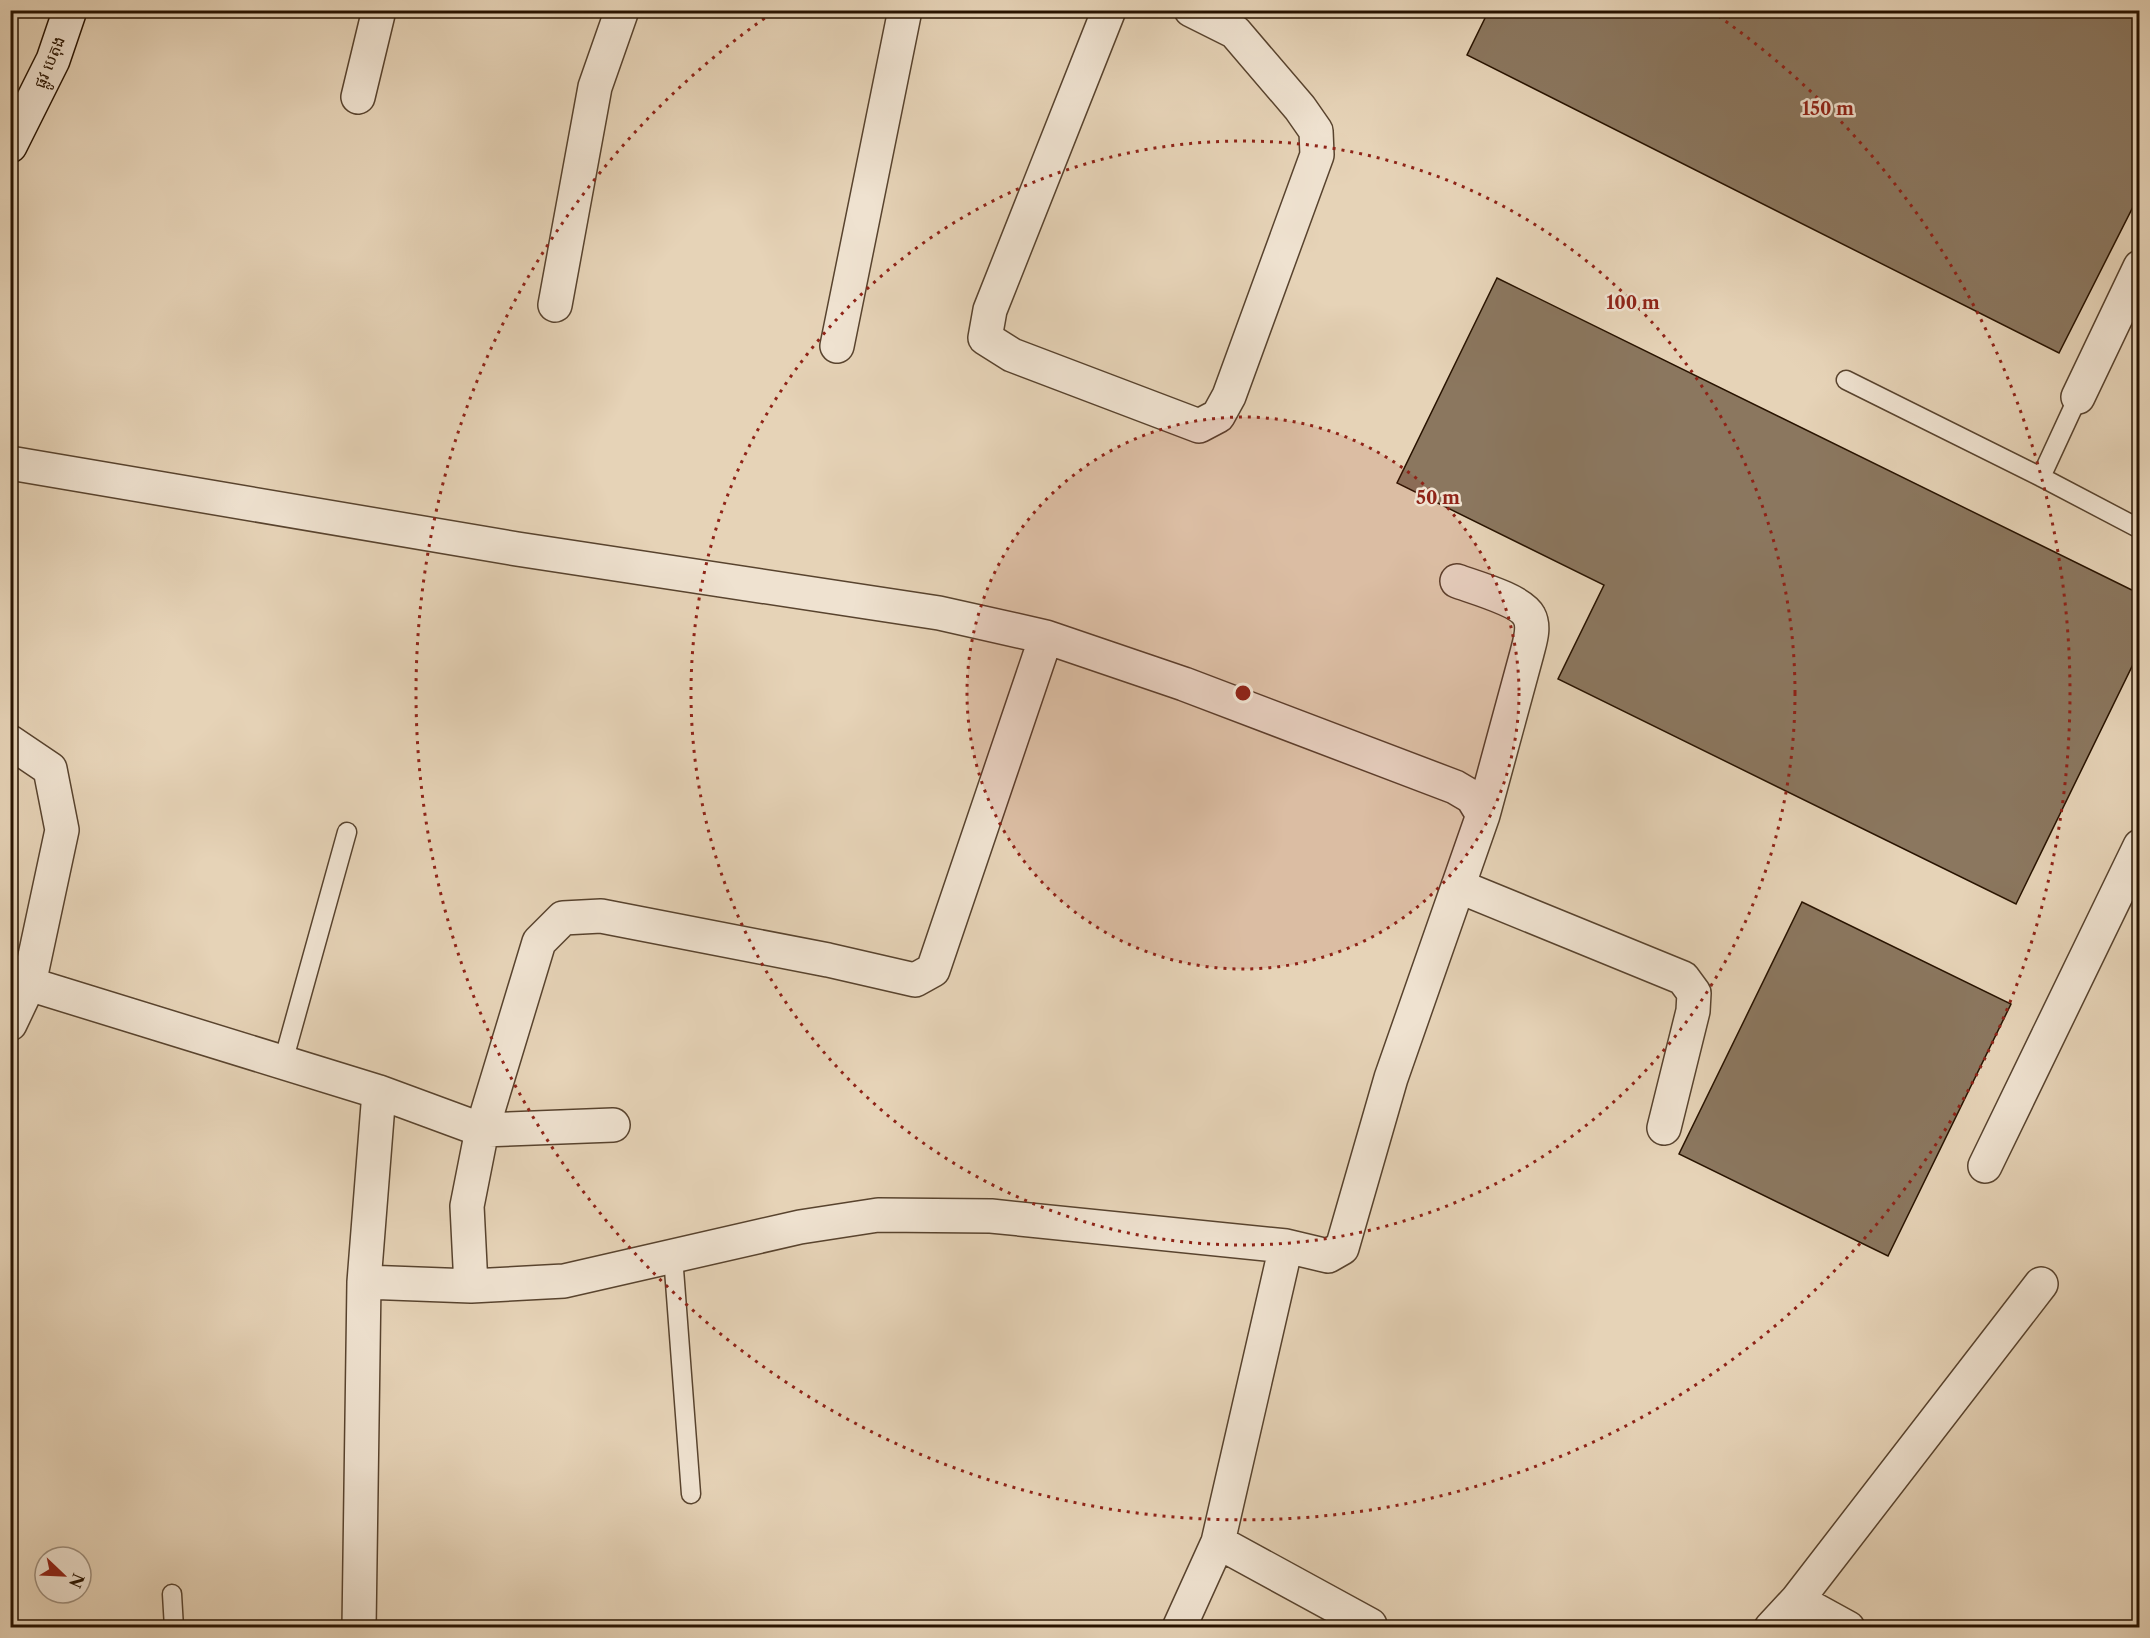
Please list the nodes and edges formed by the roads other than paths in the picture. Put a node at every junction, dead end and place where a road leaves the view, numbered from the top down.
1 (70, 10) edge
2 (379, 10) edge
3 (622, 10) edge
4 (905, 10) edge
5 (1109, 10) edge
6 (1191, 10) edge
7 (358, 96) dead end
8 (10, 146) edge
9 (2139, 267) edge
10 (555, 305) dead end
11 (837, 346) dead end
12 (1846, 380) dead end
13 (2078, 397) joint
14 (10, 463) edge
15 (2040, 477) junction
16 (2139, 529) edge
17 (1457, 581) dead end
18 (1046, 638) junction
19 (10, 742) edge
20 (1483, 815) junction
21 (347, 832) dead end
22 (2139, 846) edge
23 (1458, 886) junction
24 (29, 984) junction
25 (10, 1024) edge
26 (283, 1062) junction
27 (379, 1092) junction
28 (613, 1125) dead end
29 (1664, 1128) dead end
30 (482, 1130) junction
31 (1984, 1166) dead end
32 (1286, 1246) junction
33 (673, 1256) junction
34 (364, 1282) junction
35 (2041, 1284) dead end
36 (471, 1286) junction
37 (691, 1494) dead end
38 (1218, 1542) junction
39 (172, 1594) dead end
40 (1797, 1600) junction
41 (1375, 1627) edge
42 (174, 1628) edge
43 (359, 1628) edge
44 (1179, 1628) edge
45 (1771, 1628) edge
46 (1848, 1628) edge

1 - 8 street, ផ្លូវ បេតុង
2 - 7 street
3 - 10 street
4 - 11 street
5 - 6 street
9 - 13 street
12 - 15 lane
13 - 15 lane
14 - 18 street
15 - 16 lane
17 - 20 street
18 - 20 street
18 - 30 street
19 - 24 street
20 - 23 street
21 - 26 lane
22 - 31 street
23 - 29 street
23 - 32 street
24 - 25 street
24 - 26 street
26 - 27 street
27 - 30 street
27 - 34 street
28 - 30 street
30 - 36 street
32 - 33 street
32 - 38 street
33 - 36 street
33 - 37 lane
34 - 36 street
34 - 43 street
35 - 40 street
38 - 41 street
38 - 44 street
39 - 42 lane
40 - 45 street
40 - 46 street

